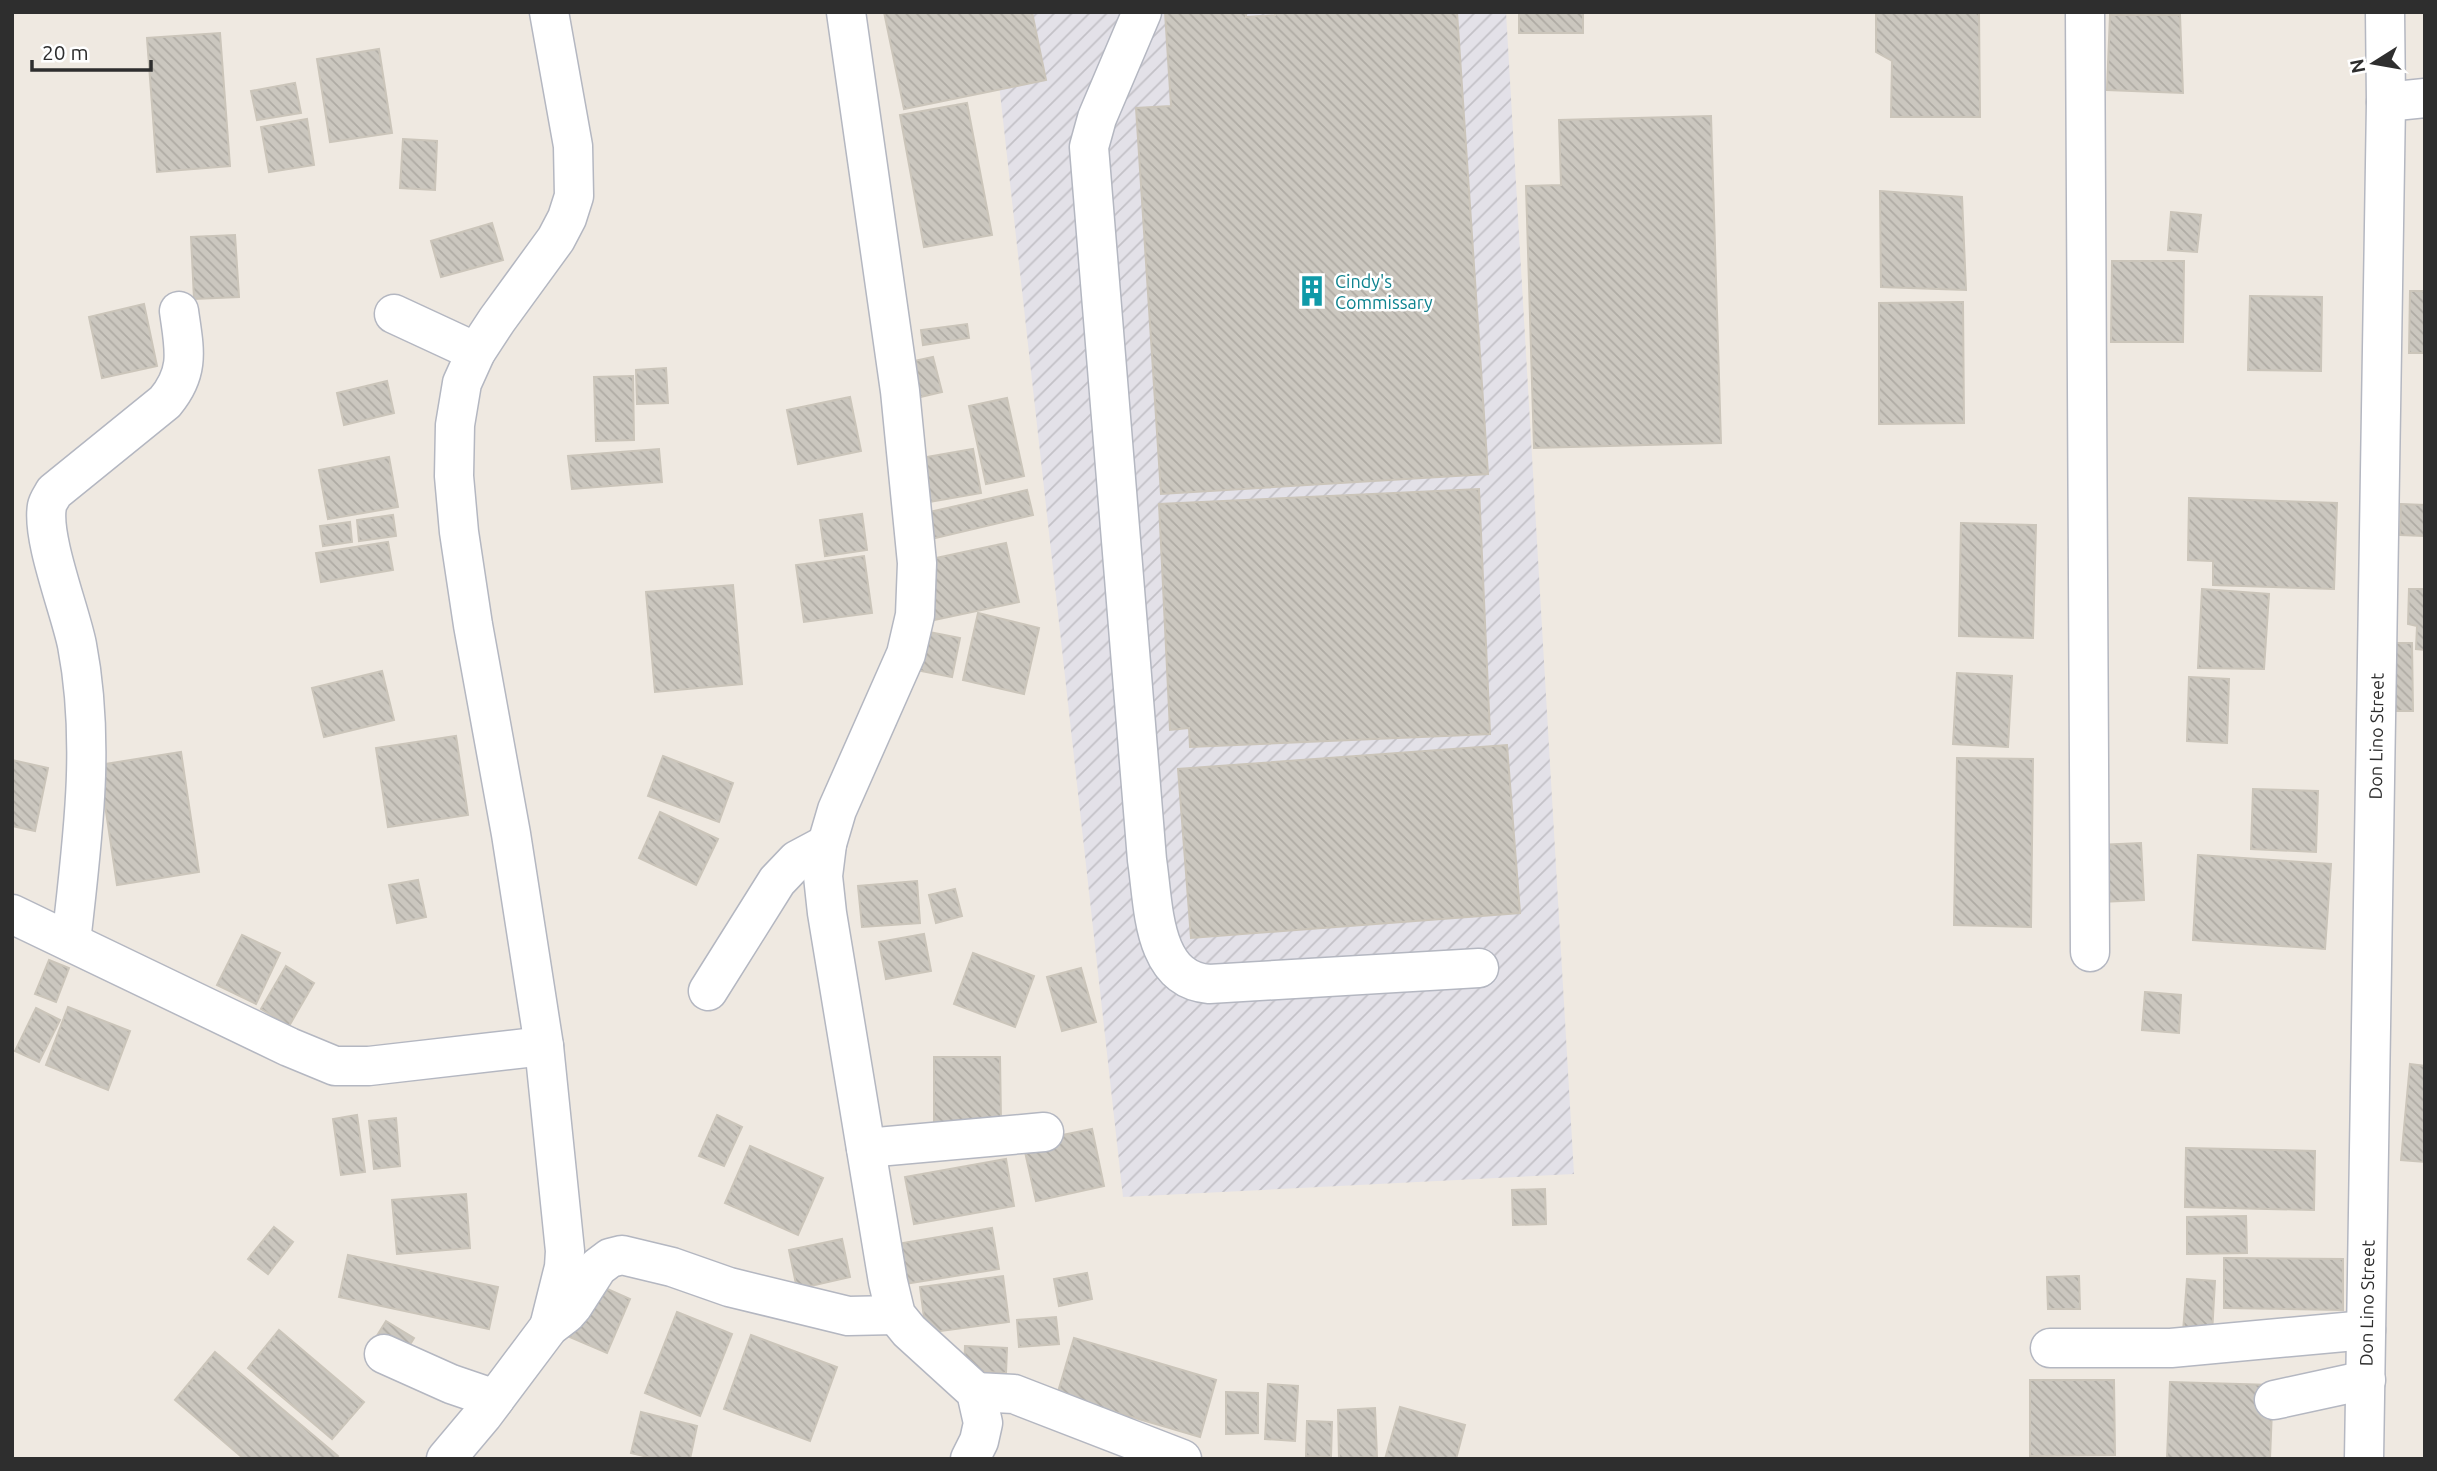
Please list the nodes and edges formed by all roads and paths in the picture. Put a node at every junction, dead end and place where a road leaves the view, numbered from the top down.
1 (549, 12) edge
2 (846, 12) edge
3 (1142, 12) edge
4 (2085, 12) edge
5 (2385, 12) edge
6 (2425, 98) edge
7 (2386, 102) junction
8 (179, 311) dead end
9 (394, 314) dead end
10 (476, 352) junction
11 (827, 844) junction
12 (12, 914) edge
13 (71, 942) junction
14 (2090, 952) dead end
15 (1479, 968) dead end
16 (708, 991) dead end
17 (544, 1046) junction
18 (1044, 1132) dead end
19 (866, 1148) junction
20 (896, 1315) junction
21 (549, 1327) junction
22 (2366, 1330) junction
23 (2050, 1348) dead end
24 (384, 1354) dead end
25 (2366, 1380) junction
26 (976, 1392) junction
27 (495, 1399) junction
28 (2274, 1401) dead end
29 (446, 1459) edge
30 (970, 1459) edge
31 (1182, 1459) edge
32 (2364, 1459) edge

1 - 10 street
2 - 11 street
3 - 15 street
4 - 14 street
5 - 7 street, Don Lino Street
6 - 7 street
7 - 22 street, Don Lino Street
8 - 13 street
9 - 10 street
10 - 17 street
11 - 16 street
11 - 19 street
12 - 13 street
13 - 17 street
17 - 21 street
18 - 19 street
19 - 20 street
20 - 21 street
20 - 26 street
21 - 27 street
22 - 23 street
22 - 25 street, Don Lino Street
24 - 27 street
25 - 28 street
25 - 32 street, Don Lino Street
26 - 30 street
26 - 31 street
27 - 29 street

